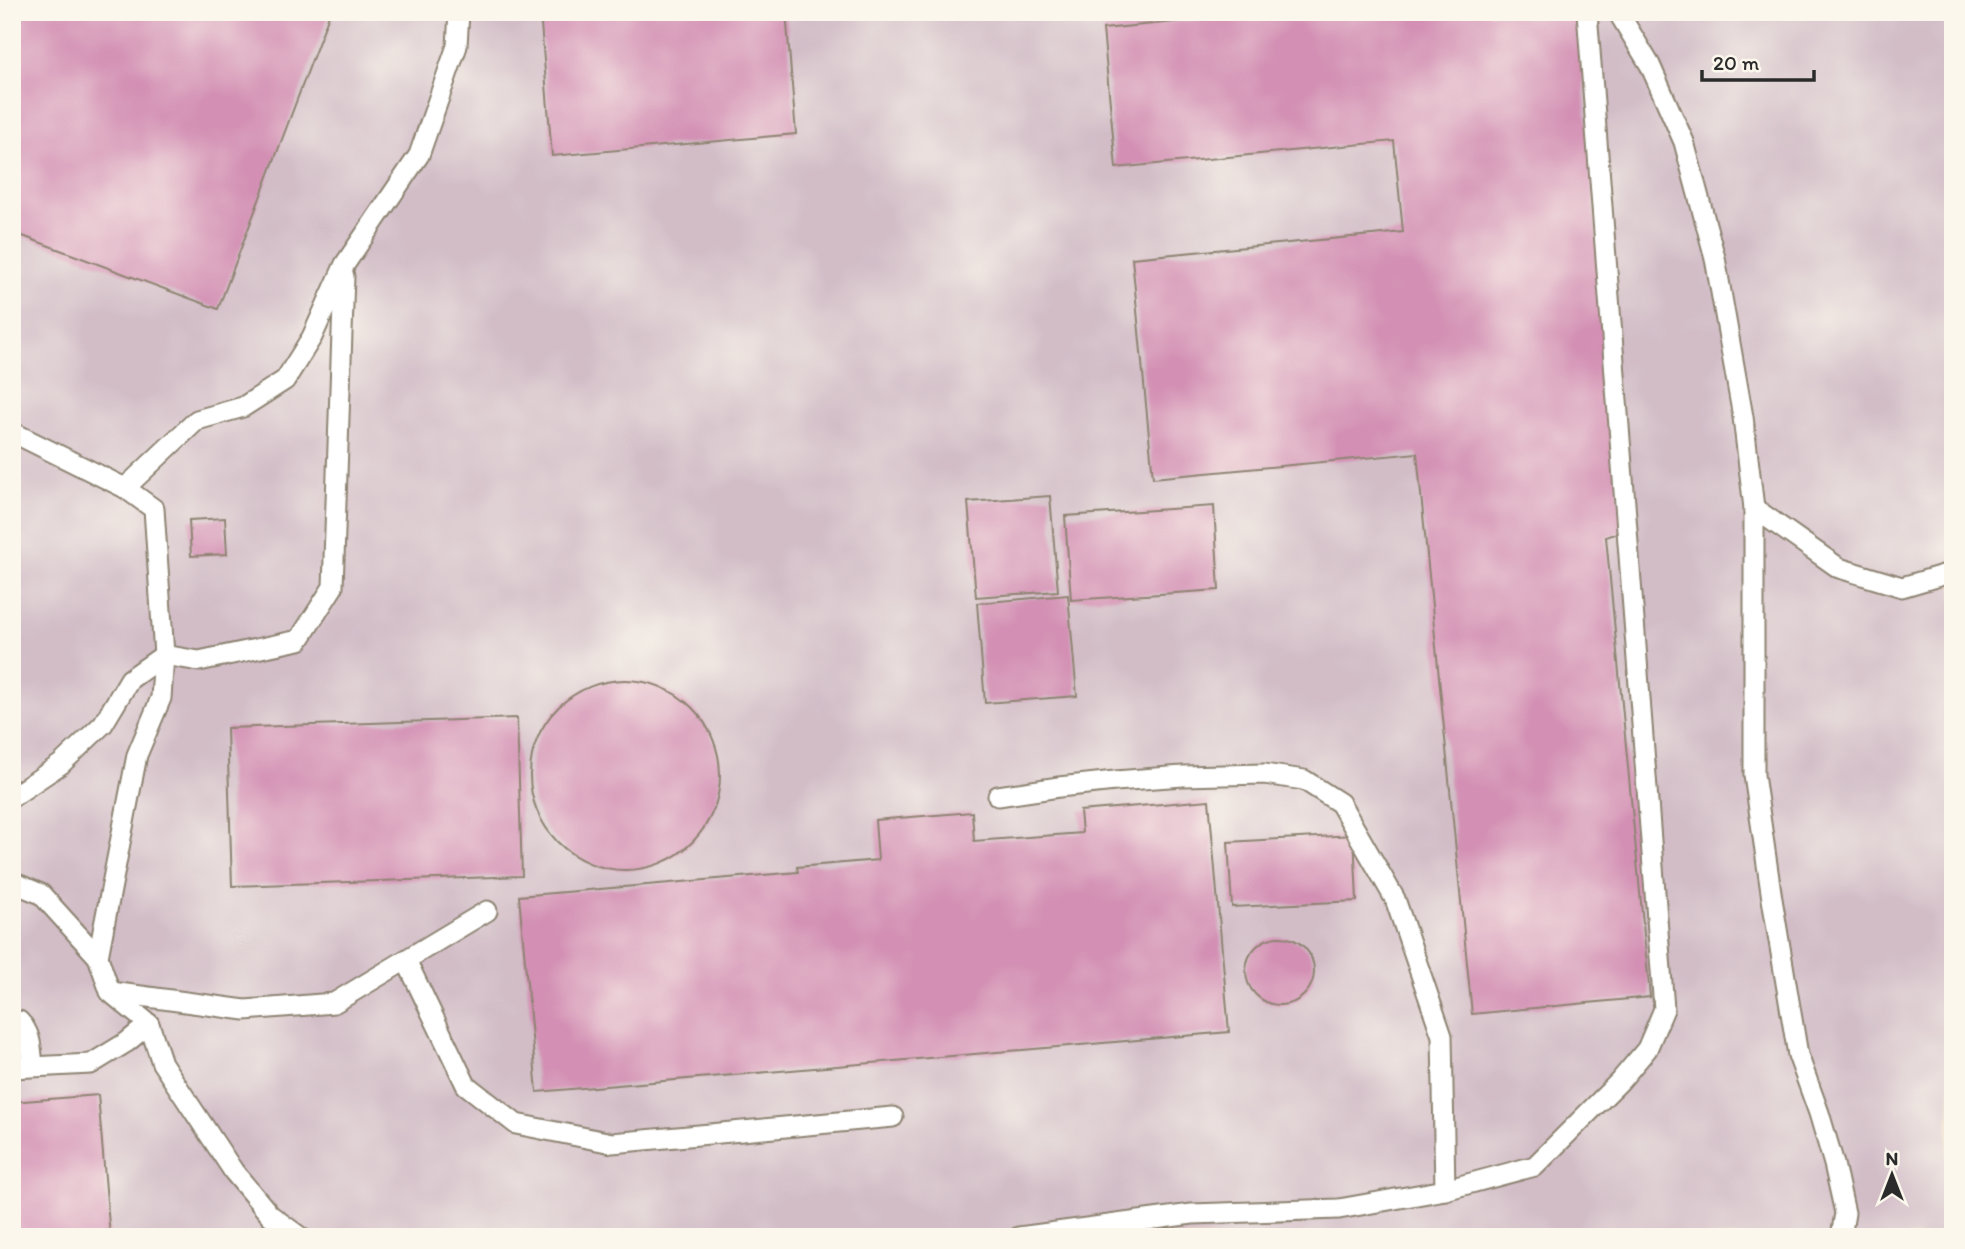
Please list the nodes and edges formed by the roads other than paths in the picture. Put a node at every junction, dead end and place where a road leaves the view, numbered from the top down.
1 (459, 12) edge
2 (1587, 12) edge
3 (1618, 12) edge
4 (345, 264) junction
5 (12, 432) edge
6 (125, 488) junction
7 (1754, 508) junction
8 (1953, 572) edge
9 (164, 655) junction
10 (998, 796) dead end
11 (12, 797) edge
12 (12, 883) edge
13 (487, 911) dead end
14 (98, 957) junction
15 (406, 960) junction
16 (110, 992) junction
17 (12, 1022) edge
18 (149, 1024) junction
19 (33, 1066) junction
20 (12, 1068) edge
21 (893, 1117) dead end
22 (1445, 1190) junction
23 (300, 1237) edge
24 (1019, 1237) edge
25 (1842, 1237) edge

1 - 4 lane
2 - 22 lane
3 - 7 lane
4 - 6 lane
4 - 9 lane
5 - 6 lane
6 - 9 lane
7 - 8 lane
7 - 25 lane
9 - 11 lane
9 - 14 lane
10 - 22 lane
12 - 14 lane
13 - 15 lane
14 - 16 lane
15 - 16 lane
15 - 21 lane
16 - 18 lane
17 - 19 lane
18 - 19 lane
18 - 23 lane
19 - 20 lane
22 - 24 lane

